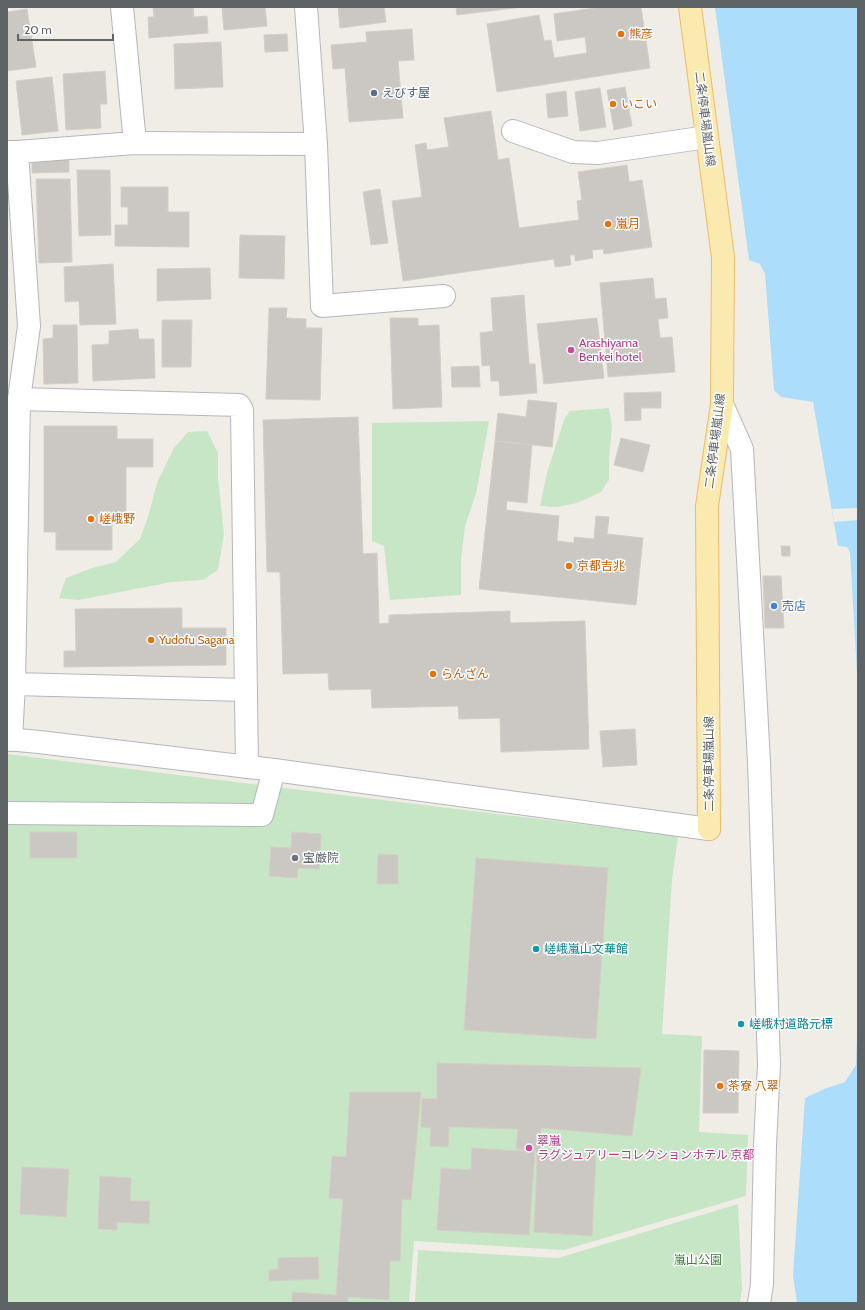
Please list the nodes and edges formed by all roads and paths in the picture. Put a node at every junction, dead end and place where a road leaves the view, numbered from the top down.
1 (122, 7) edge
2 (306, 7) edge
3 (690, 7) edge
4 (513, 131) dead end
5 (707, 137) junction
6 (135, 144) junction
7 (316, 144) junction
8 (12, 152) edge
9 (444, 296) dead end
10 (19, 399) junction
11 (722, 404) junction
12 (14, 684) junction
13 (246, 690) junction
14 (9, 739) edge
15 (247, 767) junction
16 (274, 770) junction
17 (7, 813) edge
18 (709, 828) joint
19 (759, 1303) edge

1 - 6 street
2 - 7 street
3 - 5 main road, 二条停車場嵐山線
4 - 5 street
5 - 11 main road, 二条停車場嵐山線
6 - 7 street
6 - 8 street
7 - 9 street
8 - 10 street
10 - 12 street
10 - 13 street
11 - 18 main road, 二条停車場嵐山線
11 - 19 street
12 - 13 street
12 - 14 street
13 - 15 street
14 - 15 street
15 - 16 street
16 - 17 street
16 - 18 street

